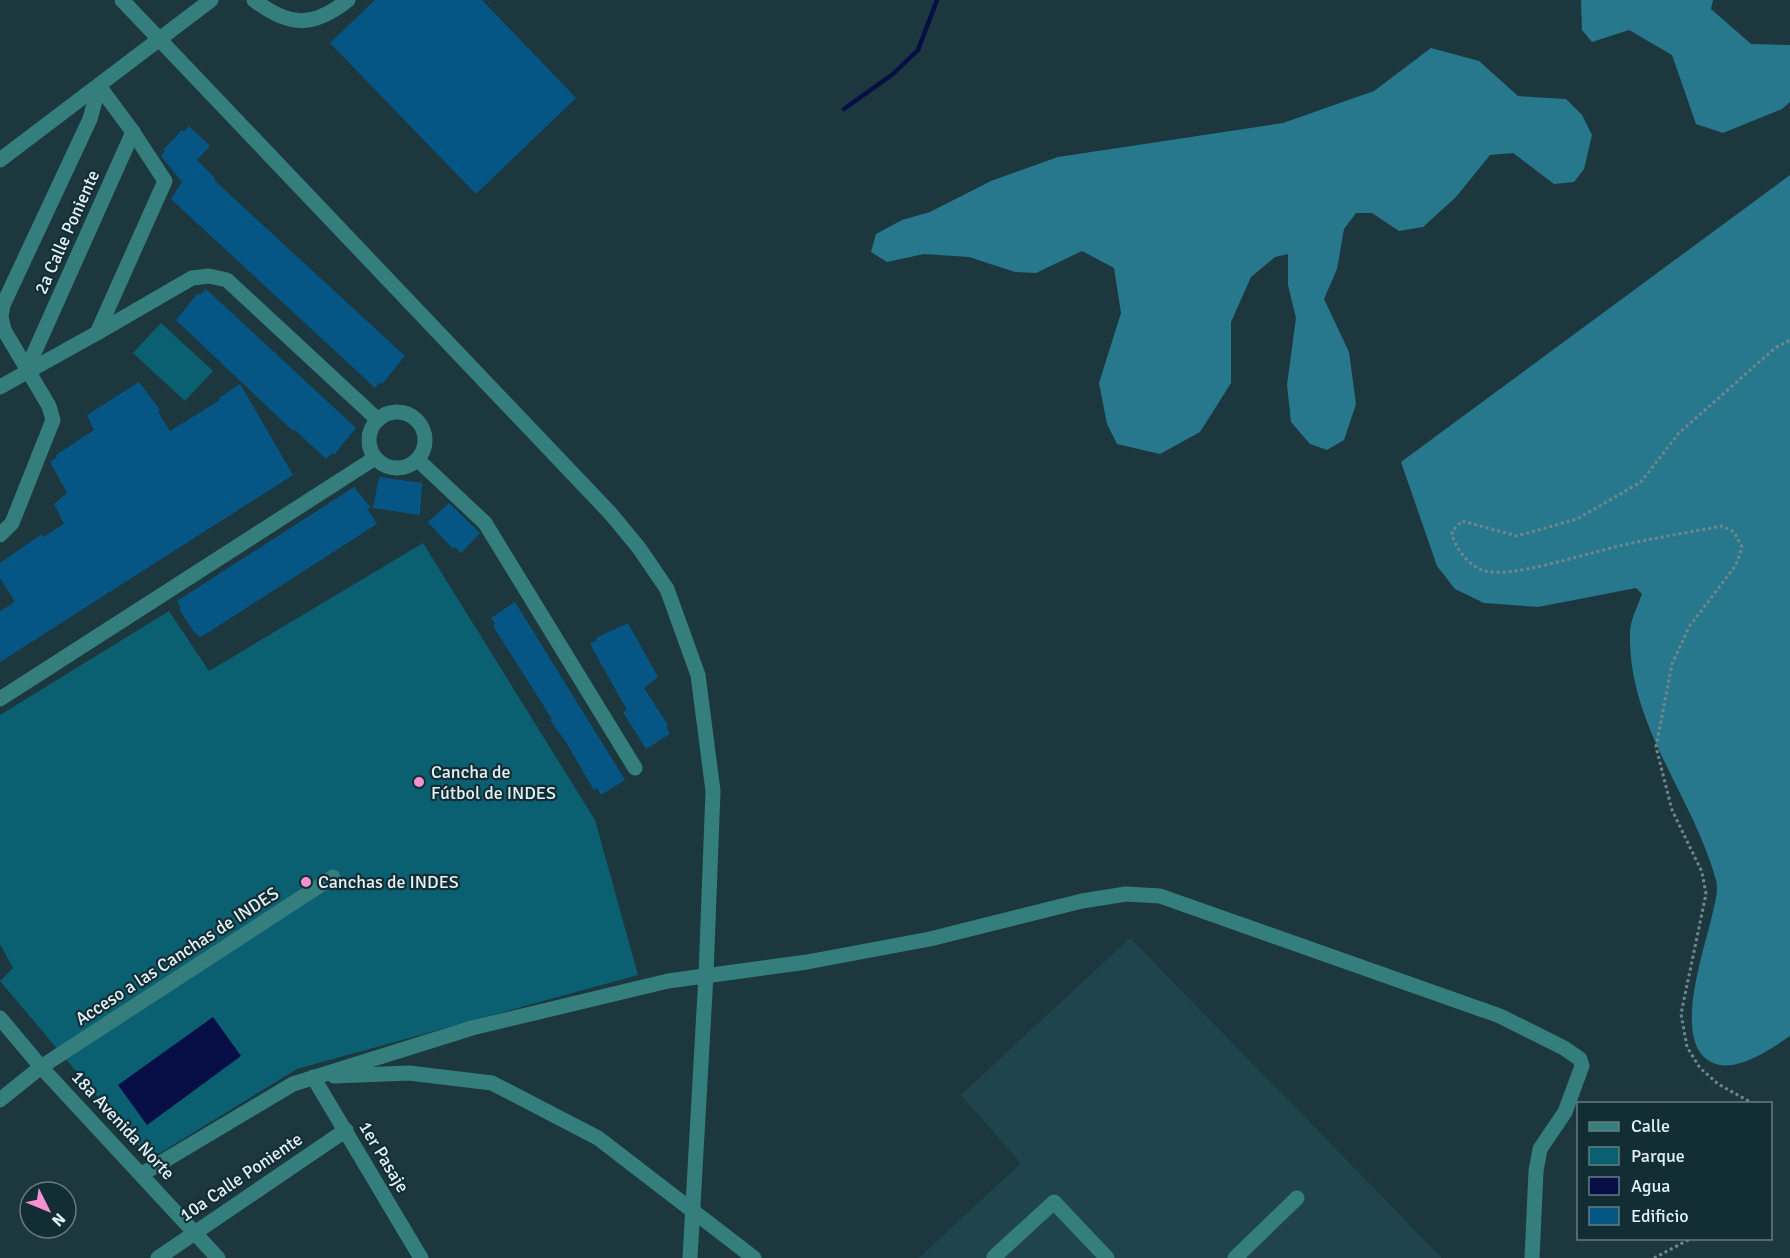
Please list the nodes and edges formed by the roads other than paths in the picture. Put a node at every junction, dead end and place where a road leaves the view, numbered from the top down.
1 (122, 0) edge
2 (211, 0) edge
3 (254, 0) edge
4 (348, 0) edge
5 (160, 40) junction
6 (99, 86) junction
7 (133, 132) junction
8 (0, 160) edge
9 (97, 333) junction
10 (26, 371) junction
11 (0, 387) edge
12 (378, 420) junction
13 (375, 458) junction
14 (418, 460) junction
15 (0, 535) edge
16 (0, 699) edge
17 (635, 768) dead end
18 (333, 877) dead end
19 (706, 975) junction
20 (0, 1018) edge
21 (41, 1067) junction
22 (312, 1077) junction
23 (0, 1100) edge
24 (346, 1130) junction
25 (142, 1174) junction
26 (1297, 1198) dead end
27 (693, 1210) junction
28 (195, 1231) junction
29 (994, 1257) edge
30 (158, 1258) edge
31 (218, 1258) edge
32 (421, 1258) edge
33 (690, 1258) edge
34 (754, 1258) edge
35 (1107, 1258) edge
36 (1235, 1258) edge
37 (1532, 1258) edge

1 - 5 street
2 - 5 street
3 - 4 street
5 - 6 street
5 - 19 street
6 - 7 street
6 - 8 street
6 - 10 street
7 - 9 street
7 - 10 street, 2a Calle Poniente
9 - 10 street
9 - 12 street
10 - 11 street
10 - 15 street
12 - 13 street
12 - 14 street
13 - 14 street
13 - 16 street
14 - 17 street
18 - 21 street, Acceso a las Canchas de INDES
19 - 22 street
19 - 27 street
19 - 37 street
20 - 21 street, 18a Avenida Norte
21 - 23 street, Acceso a las Canchas de INDES
21 - 25 street, 18a Avenida Norte
22 - 24 street, 1er Pasaje
22 - 25 street
22 - 27 street
24 - 28 street, 10a Calle Poniente
24 - 32 street, 1er Pasaje
25 - 28 street, 18a Avenida Norte
26 - 36 street
27 - 33 street
27 - 34 street
28 - 30 street, 10a Calle Poniente
28 - 31 street, 18a Avenida Norte
29 - 35 street

